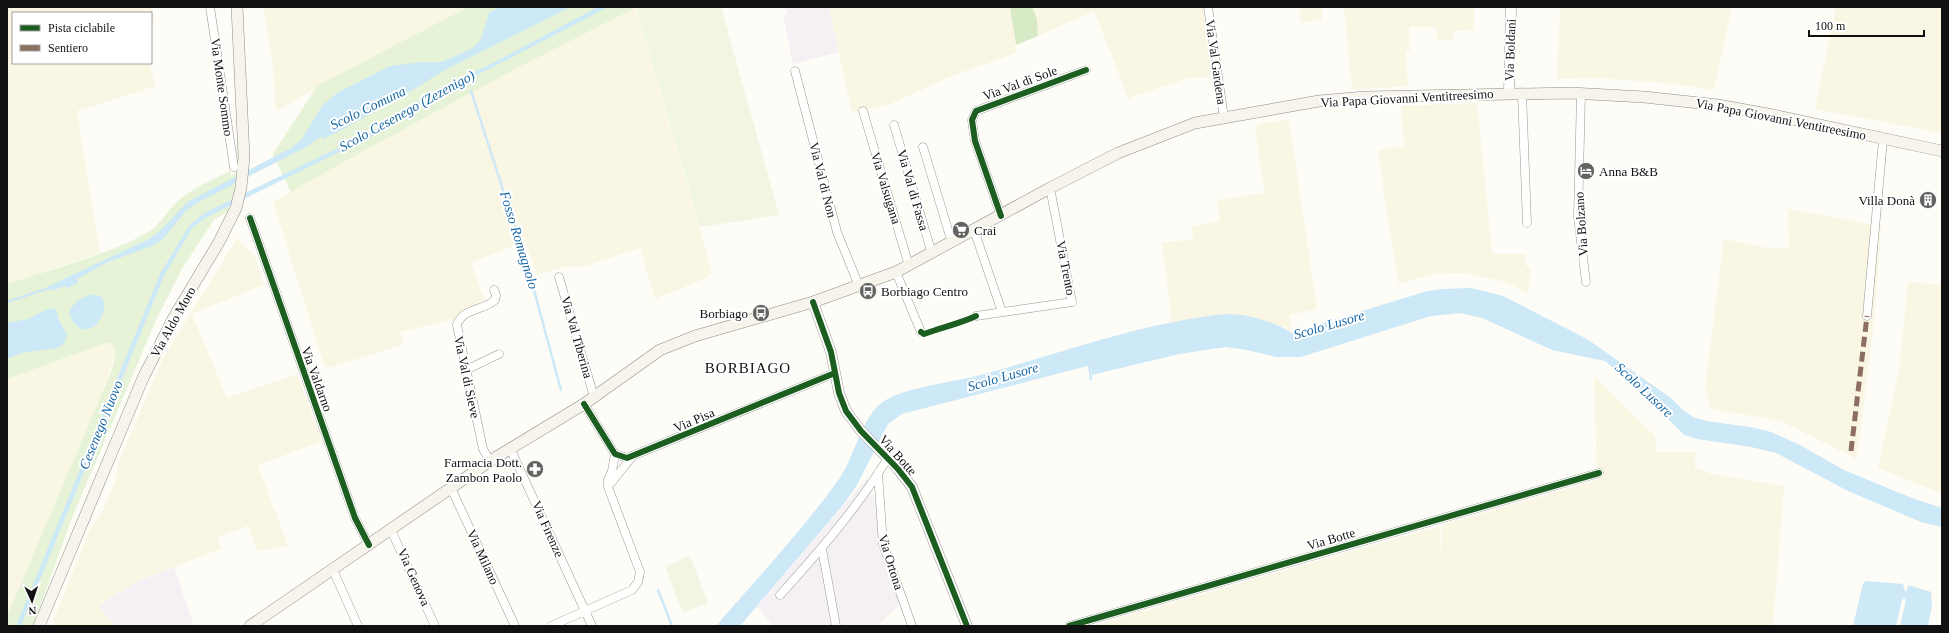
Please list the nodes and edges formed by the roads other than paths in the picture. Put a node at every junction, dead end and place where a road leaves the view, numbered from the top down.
1 (210, 7) edge
2 (237, 7) edge
3 (1208, 7) edge
4 (1511, 7) edge
5 (1086, 70) dead end
6 (795, 71) dead end
7 (1509, 93) junction
8 (1522, 93) junction
9 (1580, 94) junction
10 (863, 111) dead end
11 (1224, 118) junction
12 (894, 125) dead end
13 (1883, 140) junction
14 (924, 147) dead end
15 (1942, 151) edge
16 (234, 167) dead end
17 (1050, 188) junction
18 (1001, 216) junction
19 (250, 218) dead end
20 (1527, 223) dead end
21 (974, 230) junction
22 (952, 243) junction
23 (932, 254) junction
24 (909, 266) junction
25 (896, 272) junction
26 (559, 277) dead end
27 (1586, 282) dead end
28 (859, 286) junction
29 (494, 290) dead end
30 (813, 302) junction
31 (1002, 312) junction
32 (976, 316) dead end
33 (1867, 316) dead end
34 (921, 332) dead end
35 (499, 354) dead end
36 (466, 370) junction
37 (836, 372) junction
38 (594, 397) junction
39 (584, 404) junction
40 (510, 448) junction
41 (615, 454) junction
42 (631, 458) junction
43 (888, 458) junction
44 (490, 461) junction
45 (878, 473) junction
46 (1599, 473) dead end
47 (608, 486) junction
48 (451, 488) junction
49 (391, 530) junction
50 (369, 545) junction
51 (822, 549) junction
52 (333, 570) junction
53 (780, 595) dead end
54 (585, 611) junction
55 (39, 626) edge
56 (250, 626) edge
57 (358, 626) edge
58 (436, 626) edge
59 (515, 626) edge
60 (551, 626) edge
61 (592, 626) edge
62 (836, 626) edge
63 (912, 626) edge
64 (967, 626) edge
65 (1069, 626) edge

1 - 16 street, Via Monte Sommo
2 - 55 main road, Via Aldo Moro
3 - 11 street, Via Val Gardena
4 - 7 street, Via Boldani
5 - 18 street, Via Val di Sole
6 - 28 street, Via Val di Non
7 - 8 main road, Via Papa Giovanni Ventitreesimo
7 - 11 main road, Via Papa Giovanni Ventitreesimo
8 - 9 main road, Via Papa Giovanni Ventitreesimo
8 - 20 street
9 - 13 main road, Via Papa Giovanni Ventitreesimo
9 - 27 street, Via Bolzano
10 - 24 street, Via Valsugana
11 - 17 main road, Via Papa Giovanni Ventitreesimo
12 - 23 street, Via Val di Fassa
13 - 15 main road, Via Papa Giovanni Ventitreesimo
13 - 33 street
14 - 22 street
17 - 18 main road, Via Papa Giovanni Ventitreesimo
17 - 31 street, Via Trento
18 - 21 main road, Via Papa Giovanni Ventitreesimo
19 - 50 street, Via Valdarno
21 - 22 main road, Via Papa Giovanni Ventitreesimo
21 - 31 street
22 - 23 main road, Via Papa Giovanni Ventitreesimo
23 - 24 main road, Via Papa Giovanni Ventitreesimo
24 - 25 main road, Via Papa Giovanni Ventitreesimo
25 - 28 main road, Via Papa Giovanni Ventitreesimo
25 - 34 street
26 - 38 street, Via Val Tiberina
28 - 30 main road, Via Papa Giovanni Ventitreesimo
29 - 36 street, Via Val di Sieve
30 - 37 street, Via Botte
30 - 38 main road, Via Papa Giovanni Ventitreesimo
31 - 32 street, Via Trento
35 - 36 street
36 - 44 street, Via Val di Sieve
37 - 42 street, Via Pisa
37 - 43 street, Via Botte
38 - 39 main road, Via Papa Giovanni Ventitreesimo
39 - 40 main road, Via Papa Giovanni Ventitreesimo
39 - 41 street
40 - 44 main road, Via Papa Giovanni Ventitreesimo
40 - 54 street, Via Firenze
41 - 42 street
41 - 47 street
42 - 47 street, Via Pisa
43 - 45 street
43 - 64 street, Via Botte
44 - 48 main road, Via Papa Giovanni Ventitreesimo
45 - 51 street
45 - 63 street, Via Ortona
46 - 65 street, Via Botte
47 - 54 street
48 - 49 main road, Via Papa Giovanni Ventitreesimo
48 - 59 street, Via Milano
49 - 50 main road, Via Papa Giovanni Ventitreesimo
49 - 58 street, Via Genova
50 - 52 main road, Via Papa Giovanni Ventitreesimo
51 - 53 street
51 - 62 street
52 - 56 main road, Via Papa Giovanni Ventitreesimo
52 - 57 street
54 - 60 street
54 - 61 street

